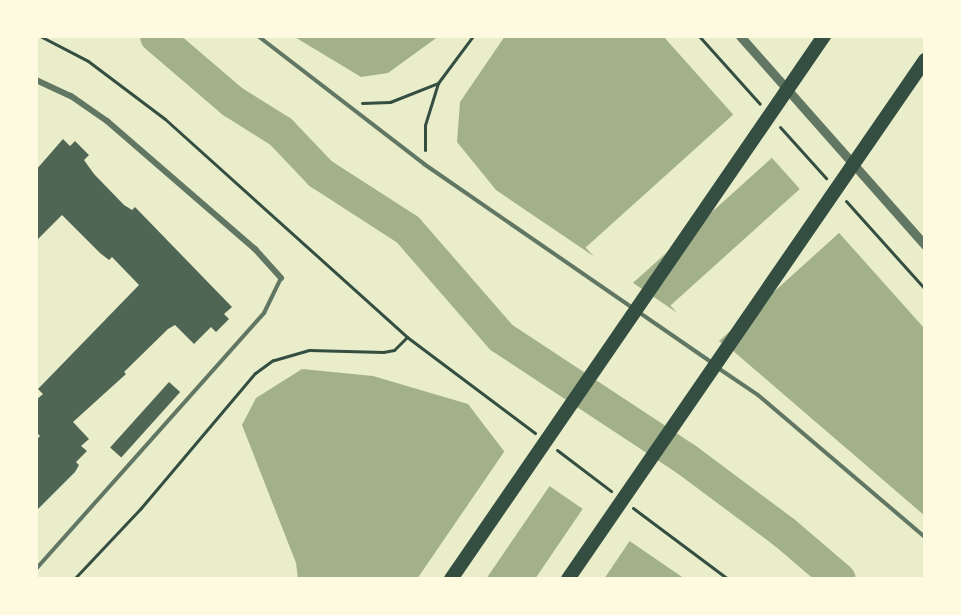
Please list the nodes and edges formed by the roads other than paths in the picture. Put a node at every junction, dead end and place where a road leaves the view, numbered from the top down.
1 (258, 36) edge
2 (740, 36) edge
3 (824, 36) edge
4 (925, 60) edge
5 (36, 80) edge
6 (925, 245) edge
7 (281, 278) joint
8 (925, 537) edge
9 (36, 569) edge
10 (451, 579) edge
11 (568, 579) edge

1 - 8 lane
2 - 6 street
3 - 10 highway
4 - 11 highway
5 - 7 street
7 - 9 lane

